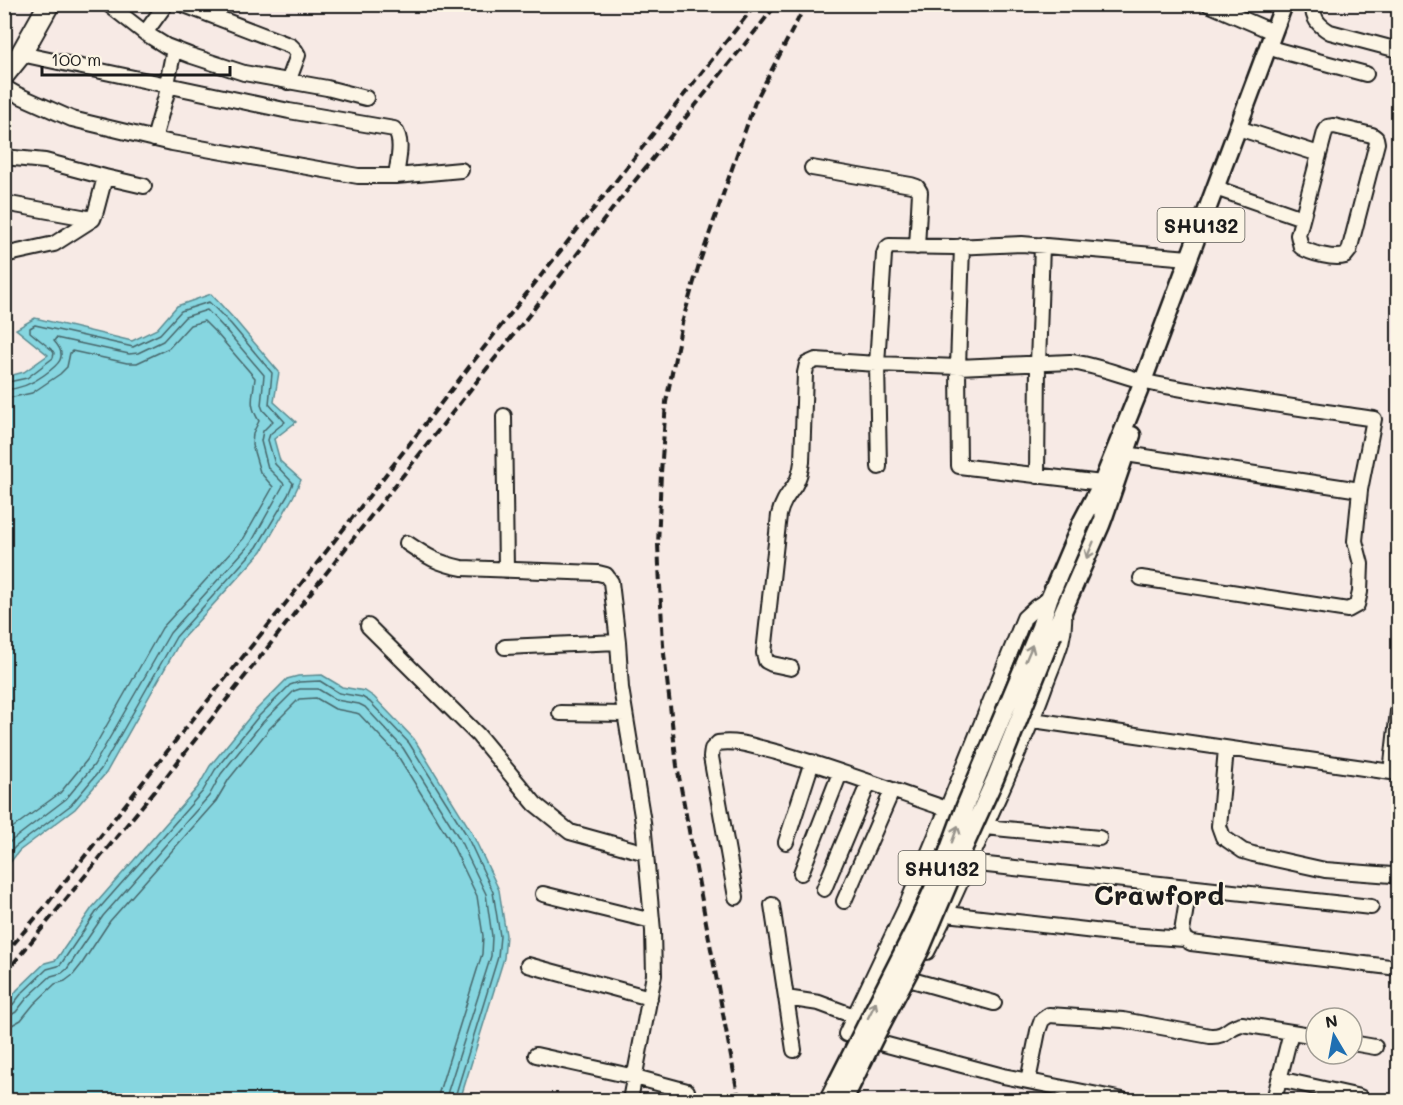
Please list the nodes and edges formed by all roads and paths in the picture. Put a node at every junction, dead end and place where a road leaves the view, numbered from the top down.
1 (34, 4) edge
2 (50, 4) edge
3 (108, 4) edge
4 (166, 4) edge
5 (182, 4) edge
6 (226, 4) edge
7 (1208, 4) edge
8 (1284, 4) edge
9 (1293, 4) edge
10 (1313, 4) edge
11 (219, 18) junction
12 (146, 33) junction
13 (1273, 43) junction
14 (174, 49) junction
15 (1398, 50) edge
16 (13, 53) edge
17 (1366, 74) dead end
18 (4, 75) edge
19 (288, 82) junction
20 (168, 85) junction
21 (4, 87) edge
22 (366, 98) dead end
23 (1243, 130) junction
24 (154, 139) junction
25 (1319, 154) junction
26 (4, 157) edge
27 (812, 168) dead end
28 (461, 170) dead end
29 (396, 176) junction
30 (105, 177) junction
31 (144, 186) dead end
32 (1220, 189) junction
33 (4, 203) edge
34 (1302, 218) junction
35 (93, 219) junction
36 (1042, 245) junction
37 (962, 246) junction
38 (917, 247) junction
39 (4, 255) edge
40 (1189, 258) junction
41 (877, 364) junction
42 (1038, 364) junction
43 (958, 367) junction
44 (1146, 382) junction
45 (504, 416) dead end
46 (1126, 454) junction
47 (879, 467) dead end
48 (1037, 476) junction
49 (1102, 483) junction
50 (1360, 490) junction
51 (1097, 512) junction
52 (407, 543) dead end
53 (506, 570) junction
54 (1141, 578) dead end
55 (1049, 599) junction
56 (1064, 611) junction
57 (368, 626) dead end
58 (1047, 631) junction
59 (618, 642) junction
60 (505, 647) dead end
61 (790, 668) dead end
62 (1398, 711) edge
63 (561, 713) dead end
64 (625, 714) junction
65 (1033, 720) junction
66 (1226, 749) junction
67 (812, 762) junction
68 (840, 772) junction
69 (1395, 773) edge
70 (869, 782) junction
71 (892, 791) junction
72 (947, 809) junction
73 (985, 827) junction
74 (1099, 838) dead end
75 (786, 842) dead end
76 (646, 853) junction
77 (969, 863) junction
78 (801, 873) dead end
79 (1398, 874) edge
80 (1189, 888) junction
81 (824, 889) dead end
82 (543, 894) dead end
83 (736, 897) dead end
84 (844, 901) dead end
85 (772, 905) dead end
86 (1371, 907) dead end
87 (947, 914) junction
88 (652, 921) junction
89 (1184, 939) junction
90 (528, 965) dead end
91 (1398, 968) edge
92 (912, 980) junction
93 (650, 998) junction
94 (786, 998) junction
95 (994, 1003) dead end
96 (854, 1016) junction
97 (1291, 1032) junction
98 (1304, 1034) edge
99 (879, 1044) junction
100 (1364, 1045) edge
101 (1375, 1047) dead end
102 (794, 1050) dead end
103 (537, 1055) dead end
104 (635, 1077) junction
105 (1279, 1079) junction
106 (1028, 1081) junction
107 (687, 1091) dead end
108 (1360, 1097) dead end
109 (630, 1101) edge
110 (828, 1101) edge
111 (844, 1101) edge
112 (851, 1101) edge
113 (1123, 1101) edge
114 (1274, 1101) edge

1 - 16 highway
2 - 16 highway
3 - 12 street
4 - 12 street
5 - 11 street
6 - 11 street
7 - 13 street
8 - 13 main road, SHU132
9 - 13 main road
10 - 15 street
11 - 19 street
12 - 14 street
13 - 17 street
13 - 23 main road, SHU132
14 - 19 street
14 - 20 street
16 - 18 highway
16 - 20 street
19 - 22 street
20 - 24 street
20 - 29 street
21 - 24 street
23 - 25 street
23 - 32 main road, SHU132
24 - 29 street
25 - 34 street
25 - 34 street
26 - 30 street
27 - 38 street
28 - 29 street
30 - 31 street
30 - 35 street
32 - 34 street
32 - 40 main road, SHU132
32 - 44 main road
33 - 35 street
35 - 39 street
36 - 37 street
36 - 40 street
36 - 42 street
37 - 38 street
37 - 43 street
38 - 41 street
40 - 44 main road, SHU132
41 - 43 street
41 - 47 street
41 - 61 street
42 - 43 street
42 - 44 street
42 - 48 street
43 - 48 street
44 - 46 main road
44 - 49 main road, SHU132
44 - 50 street
45 - 53 street
46 - 50 street
46 - 51 main road
48 - 49 street
49 - 51 main road, SHU132
50 - 54 street
51 - 55 main road, SHU132
51 -> 56 main road, SHU132
52 - 53 street
53 - 59 street
55 - 58 main road, SHU132
55 - 72 street
56 - 58 main road, SHU132
56 - 65 street
57 - 76 street
110 -> 58 main road, SHU132, bridge
58 - 111 main road, SHU132, bridge
59 - 60 street
59 - 64 street
62 - 69 street
63 - 64 street
64 - 76 street
65 - 66 street
65 - 73 street
66 - 69 street
66 - 79 street
67 - 68 street
67 - 75 street
67 - 83 street
68 - 70 street
68 - 78 street
70 - 71 street
70 - 81 street
71 - 72 street
71 - 84 street
72 - 96 street
73 - 74 street
73 - 77 street
76 - 88 street
77 - 80 street
77 - 87 street
80 - 86 street
80 - 89 street
82 - 88 street
85 - 94 street
87 - 89 street
87 - 92 street
88 - 93 street
89 - 91 street
90 - 93 street
92 - 95 street
92 - 99 street
93 - 104 street
94 - 96 street
94 - 102 street
96 - 99 street
97 - 98 street
97 - 105 street
97 - 106 street
99 - 106 street
99 - 112 street
100 - 101 street
103 - 104 street
104 - 107 street
104 - 109 street
105 - 108 street
105 - 114 street
106 - 113 street

